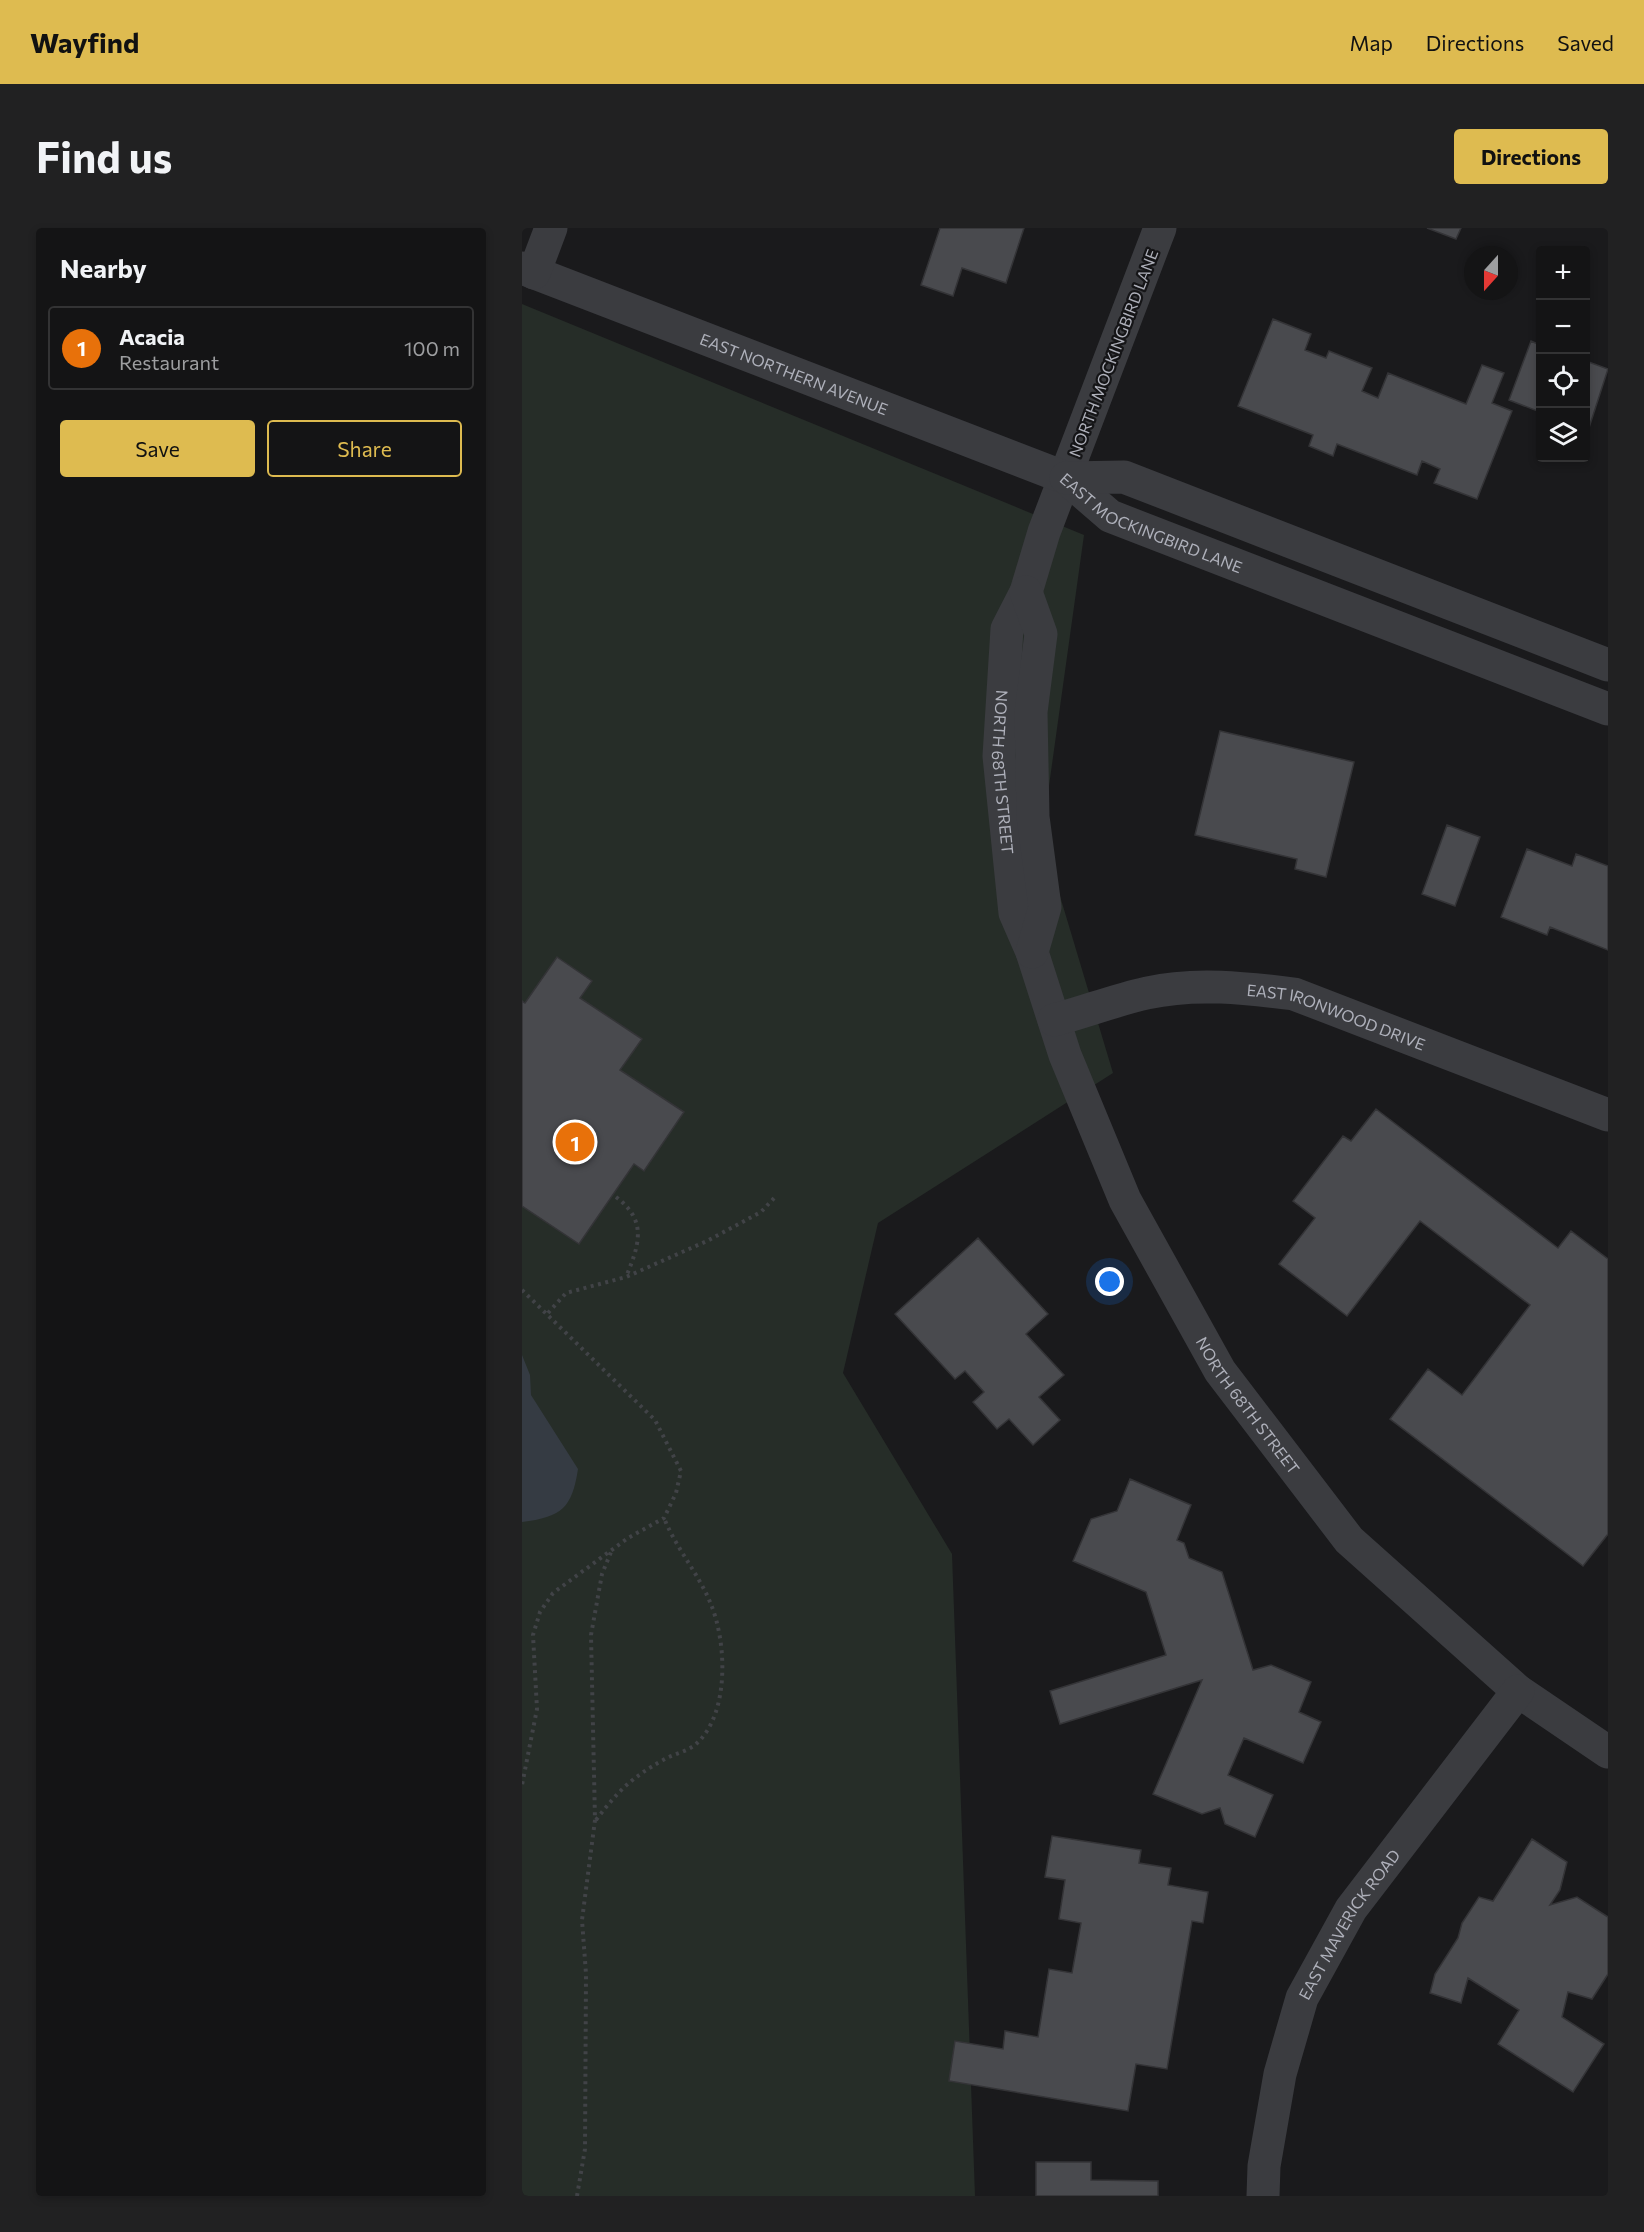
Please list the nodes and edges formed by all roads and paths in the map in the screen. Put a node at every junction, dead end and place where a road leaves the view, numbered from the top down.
1 (551, 228) edge
2 (1160, 228) edge
3 (528, 271) edge
4 (1066, 478) junction
5 (1608, 665) edge
6 (1608, 709) edge
7 (1054, 1020) junction
8 (1608, 1115) edge
9 (776, 1196) dead end
10 (616, 1197) dead end
11 (626, 1277) junction
12 (522, 1290) edge
13 (548, 1313) junction
14 (664, 1518) junction
15 (611, 1552) junction
16 (1518, 1691) junction
17 (1608, 1752) edge
18 (522, 1785) edge
19 (595, 1820) junction
20 (577, 2196) edge
21 (1263, 2196) edge

1 - 3 street
2 - 4 street, NORTH MOCKINGBIRD LANE
3 - 4 street, EAST NORTHERN AVENUE
4 - 5 street, EAST MOCKINGBIRD LANE
4 - 6 street, EAST MOCKINGBIRD LANE
4 - 7 street, NORTH 68TH STREET
7 - 8 street, EAST IRONWOOD DRIVE
7 - 16 street, NORTH 68TH STREET
9 - 11 path
10 - 11 path
11 - 13 path
12 - 13 path
13 - 14 path
14 - 15 path
14 - 19 path
15 - 18 path
15 - 19 path
16 - 17 street, NORTH 68TH STREET
16 - 21 street, EAST MAVERICK ROAD
19 - 20 path

